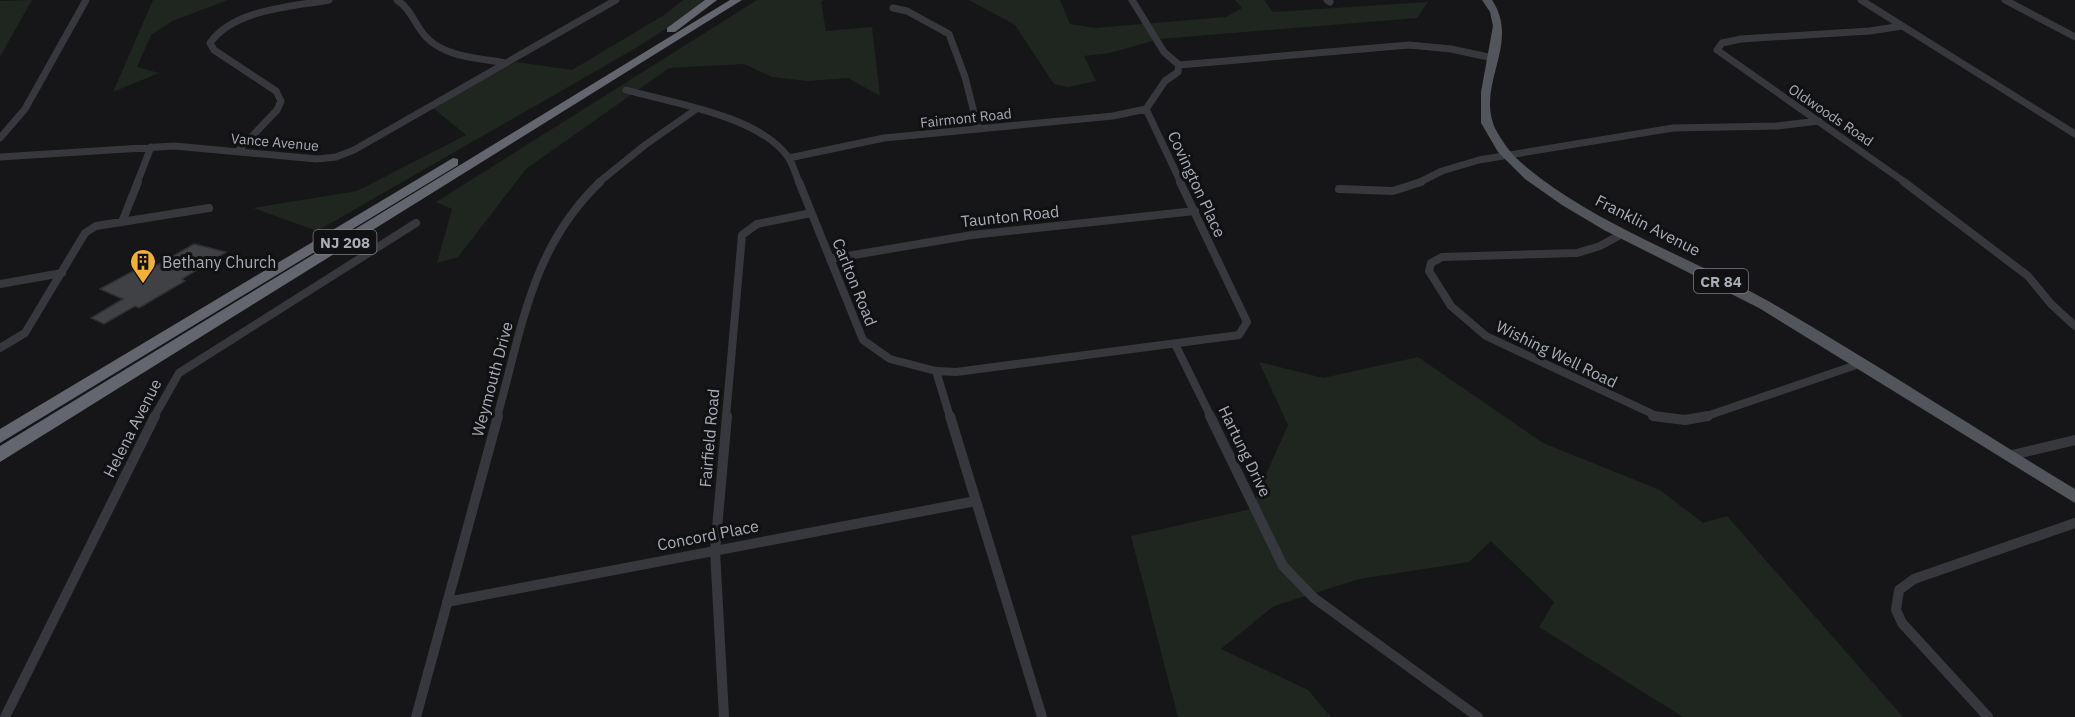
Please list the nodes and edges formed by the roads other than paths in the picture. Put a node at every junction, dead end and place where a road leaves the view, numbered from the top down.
1 (86, 0) edge
2 (329, 0) edge
3 (397, 0) edge
4 (616, 0) edge
5 (712, 0) edge
6 (721, 0) edge
7 (737, 0) edge
8 (750, 0) edge
9 (1132, 0) edge
10 (1487, 0) edge
11 (1861, 0) edge
12 (2005, 0) edge
13 (893, 8) dead end
14 (1902, 26) junction
15 (671, 30) junction
16 (690, 30) junction
17 (2075, 37) edge
18 (1493, 58) junction
19 (506, 63) junction
20 (1179, 65) junction
21 (626, 90) dead end
22 (1146, 109) junction
23 (695, 110) junction
24 (1819, 121) junction
25 (978, 128) junction
26 (2075, 134) edge
27 (0, 138) edge
28 (152, 147) junction
29 (238, 151) junction
30 (1506, 154) junction
31 (0, 157) edge
32 (789, 158) junction
33 (1339, 189) dead end
34 (209, 208) dead end
35 (1195, 211) junction
36 (811, 213) junction
37 (122, 222) junction
38 (416, 223) dead end
39 (1622, 234) junction
40 (830, 259) junction
41 (62, 273) junction
42 (0, 284) edge
43 (2075, 326) edge
44 (1175, 344) junction
45 (0, 348) edge
46 (1858, 364) junction
47 (936, 371) junction
48 (0, 437) edge
49 (2075, 440) edge
50 (0, 455) edge
51 (2008, 456) junction
52 (2075, 497) edge
53 (976, 501) junction
54 (2075, 523) edge
55 (714, 551) junction
56 (447, 602) junction
57 (5, 717) edge
58 (416, 717) edge
59 (724, 717) edge
60 (1042, 717) edge
61 (1478, 717) edge
62 (1988, 717) edge

1 - 27 street
2 - 29 street
3 - 19 street
4 - 19 street, Vance Avenue
5 - 15 highway
6 - 15 highway, NJ 208
7 - 16 highway, NJ 208
8 - 16 highway
9 - 20 street
10 - 18 main road, Franklin Avenue / CR 84
11 - 14 street
12 - 17 street
13 - 25 street
14 - 24 street, Oldwoods Road
14 - 26 street
15 - 48 highway, NJ 208
16 - 50 highway, NJ 208
18 - 20 street
18 - 30 main road, Franklin Avenue / CR 84
19 - 29 street, Vance Avenue
20 - 22 street
21 - 23 street, Carlton Road
22 - 25 street, Fairmont Road
22 - 35 street, Covington Place
23 - 32 street, Carlton Road
23 - 56 street, Weymouth Drive
24 - 30 street
24 - 43 street, Oldwoods Road
25 - 32 street, Fairmont Road
28 - 29 street, Vance Avenue
28 - 31 street, Vance Avenue
28 - 37 street
30 - 33 street
30 - 39 main road, Franklin Avenue / CR 84
32 - 36 street, Carlton Road
34 - 37 street
35 - 40 street, Taunton Road
35 - 44 street, Covington Place
36 - 40 street, Carlton Road
36 - 55 street, Fairfield Road
37 - 41 street
38 - 57 street, Helena Avenue
39 - 46 main road, Franklin Avenue / CR 84
39 - 46 street, Wishing Well Road
40 - 47 street, Carlton Road
41 - 42 street
41 - 45 street
44 - 47 street
44 - 61 street, Hartung Drive
46 - 51 main road, Franklin Avenue / CR 84
47 - 53 street
49 - 51 street
51 - 52 main road, Franklin Avenue / CR 84
53 - 55 street, Concord Place
53 - 60 street
54 - 62 street
55 - 56 street, Concord Place
55 - 59 street, Fairfield Road
56 - 58 street, Weymouth Drive

